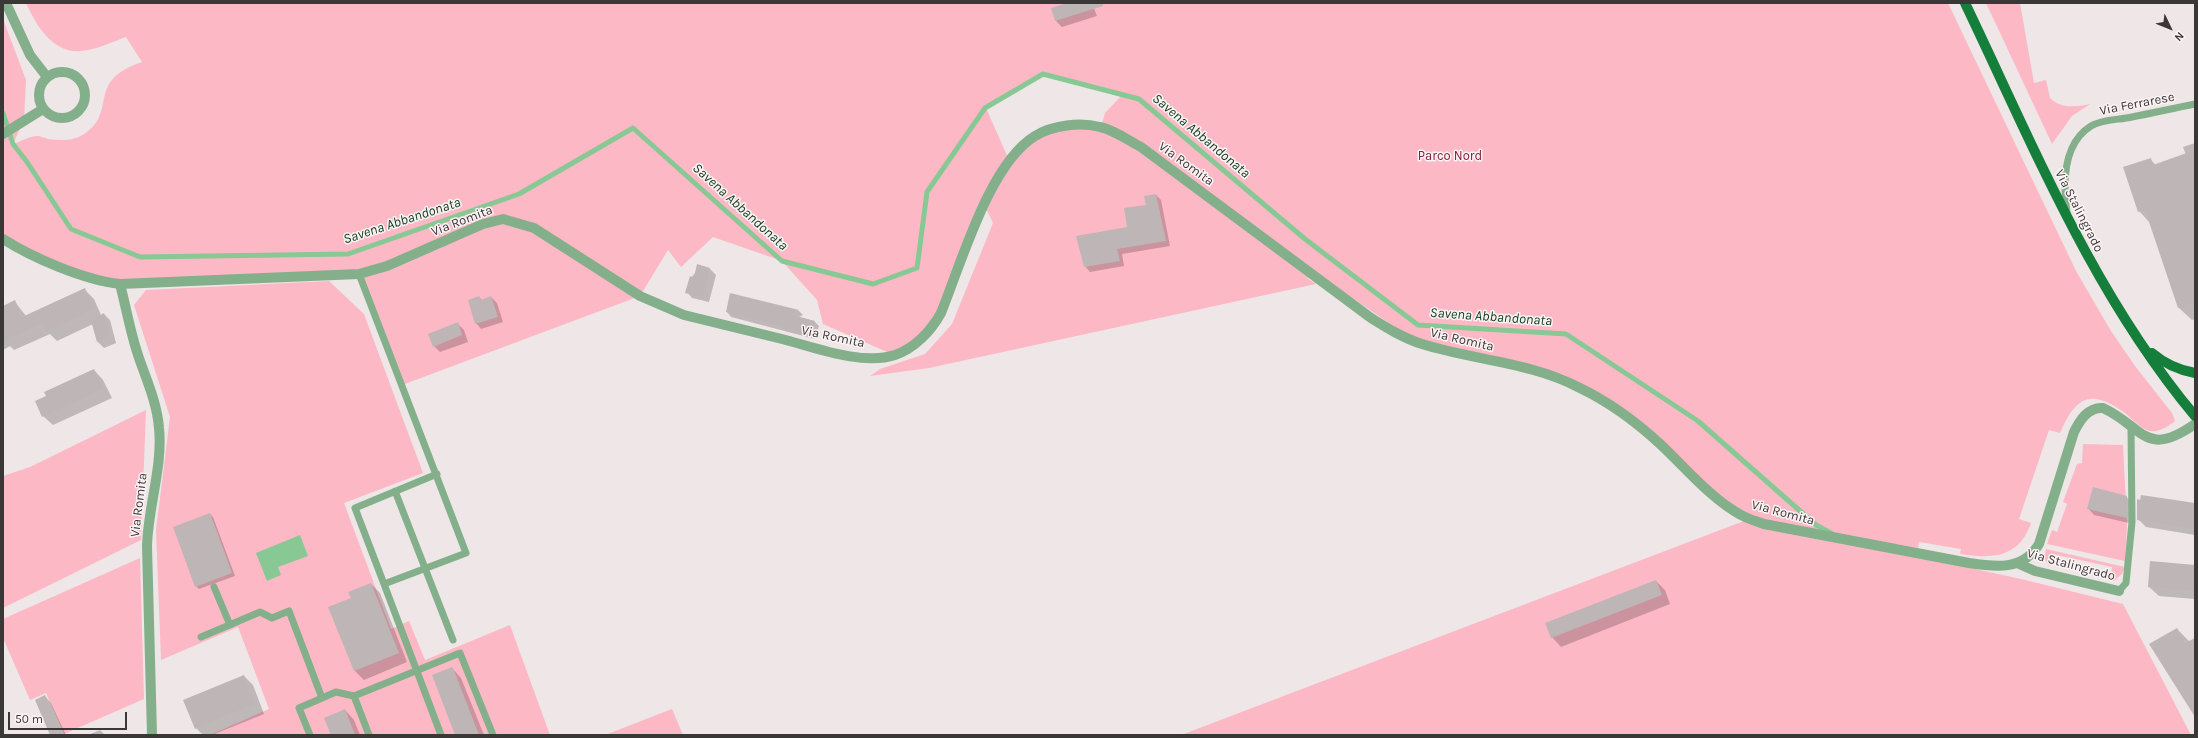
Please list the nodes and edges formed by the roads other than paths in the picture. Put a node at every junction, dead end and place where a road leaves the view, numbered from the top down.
1 (6, 3) edge
2 (1965, 3) edge
3 (47, 77) junction
4 (2195, 104) edge
5 (43, 109) junction
6 (3, 134) edge
7 (2068, 221) junction
8 (3, 239) edge
9 (359, 274) junction
10 (120, 284) junction
11 (2134, 334) junction
12 (2195, 373) edge
13 (2195, 416) edge
14 (2195, 424) edge
15 (2131, 428) junction
16 (437, 474) junction
17 (395, 491) junction
18 (2017, 563) junction
19 (425, 569) junction
20 (384, 584) junction
21 (214, 587) dead end
22 (2119, 591) joint
23 (230, 625) junction
24 (201, 637) dead end
25 (453, 640) dead end
26 (416, 669) junction
27 (354, 696) junction
28 (322, 698) junction
29 (152, 735) edge
30 (310, 735) edge
31 (369, 735) edge
32 (441, 735) edge
33 (493, 735) edge

1 - 3 street
2 - 7 main road, Via Stalingrado
3 - 5 street
3 - 5 street
4 - 7 lane, Via Ferrarese
5 - 6 street
7 - 11 main road, Via Stalingrado
8 - 10 street, Via Romita
9 - 10 street, Via Romita
9 - 16 lane
9 - 18 street, Via Romita
10 - 29 street, Via Romita
11 - 12 main road
11 - 13 main road, Via Stalingrado
14 - 15 street, Via Romita
15 - 18 street, Via Romita
15 - 22 lane, Via Stalingrado
16 - 17 lane
16 - 19 lane
17 - 19 lane
17 - 20 lane
18 - 22 street, Via Stalingrado
19 - 20 lane
19 - 25 lane
20 - 26 lane
21 - 23 lane
23 - 24 lane
23 - 28 lane
26 - 27 lane
26 - 32 lane
26 - 33 lane
27 - 28 lane
27 - 31 lane
28 - 30 lane

